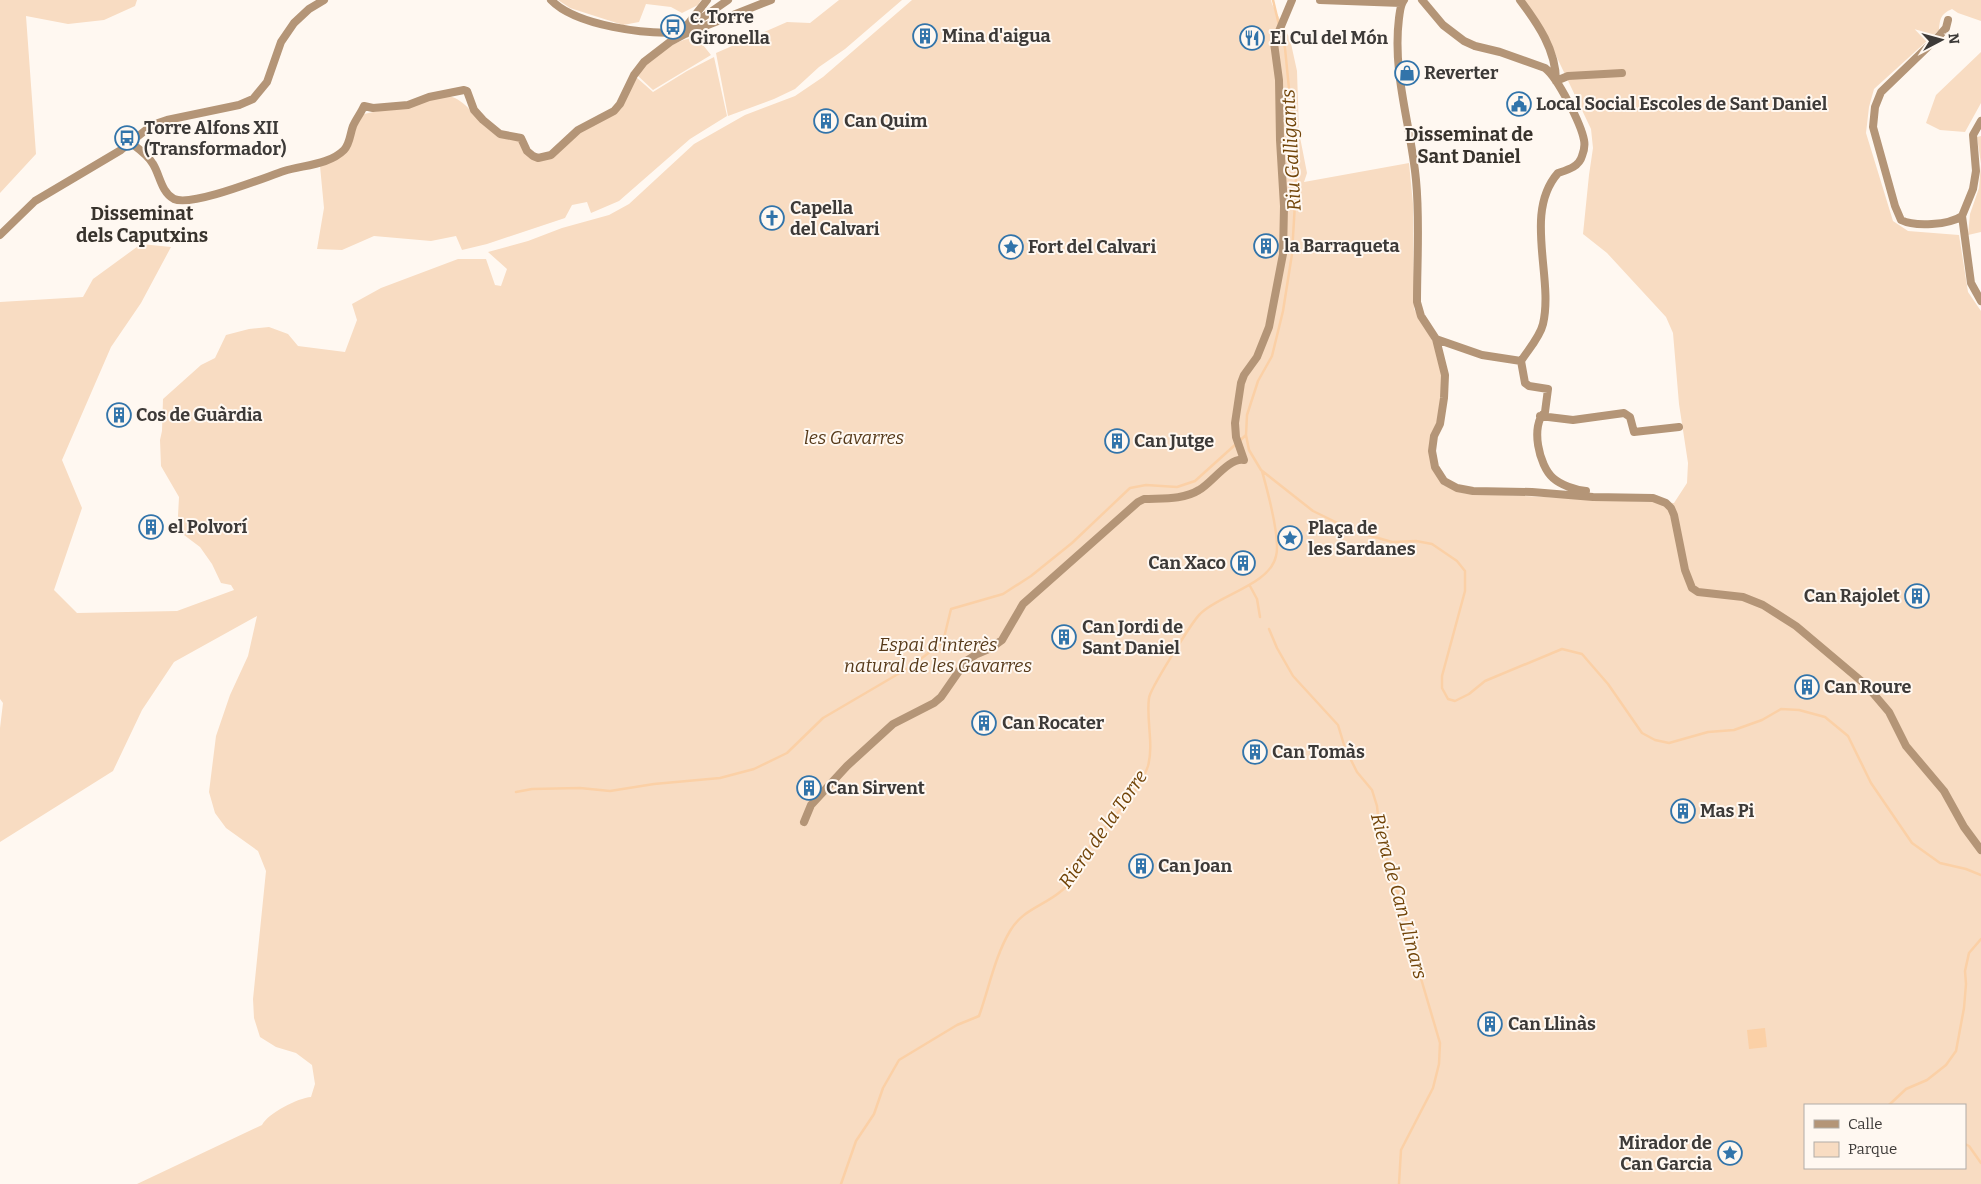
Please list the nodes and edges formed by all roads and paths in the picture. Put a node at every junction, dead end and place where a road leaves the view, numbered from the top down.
1 (324, 0) edge
2 (550, 0) edge
3 (707, 0) edge
4 (728, 0) edge
5 (771, 0) edge
6 (1320, 0) edge
7 (1422, 0) edge
8 (1520, 0) edge
9 (1403, 2) edge
10 (1291, 3) edge
11 (1948, 20) dead end
12 (683, 33) junction
13 (1622, 73) dead end
14 (1556, 81) junction
15 (1981, 121) edge
16 (131, 143) junction
17 (1962, 216) junction
18 (0, 235) edge
19 (1981, 301) edge
20 (1436, 339) junction
21 (1521, 360) junction
22 (1540, 416) junction
23 (1679, 427) dead end
24 (1610, 497) junction
25 (804, 822) dead end
26 (1981, 850) edge

1 - 16 street
2 - 12 street
3 - 12 street
4 - 12 street
5 - 12 street
6 - 9 street
7 - 14 street
8 - 14 street
9 - 20 street
10 - 25 street
11 - 17 street
12 - 16 street
13 - 14 street
14 - 21 street
15 - 17 street
16 - 18 street
17 - 19 street
20 - 21 street
20 - 24 street
21 - 22 street
22 - 23 street
22 - 24 street
24 - 26 street

